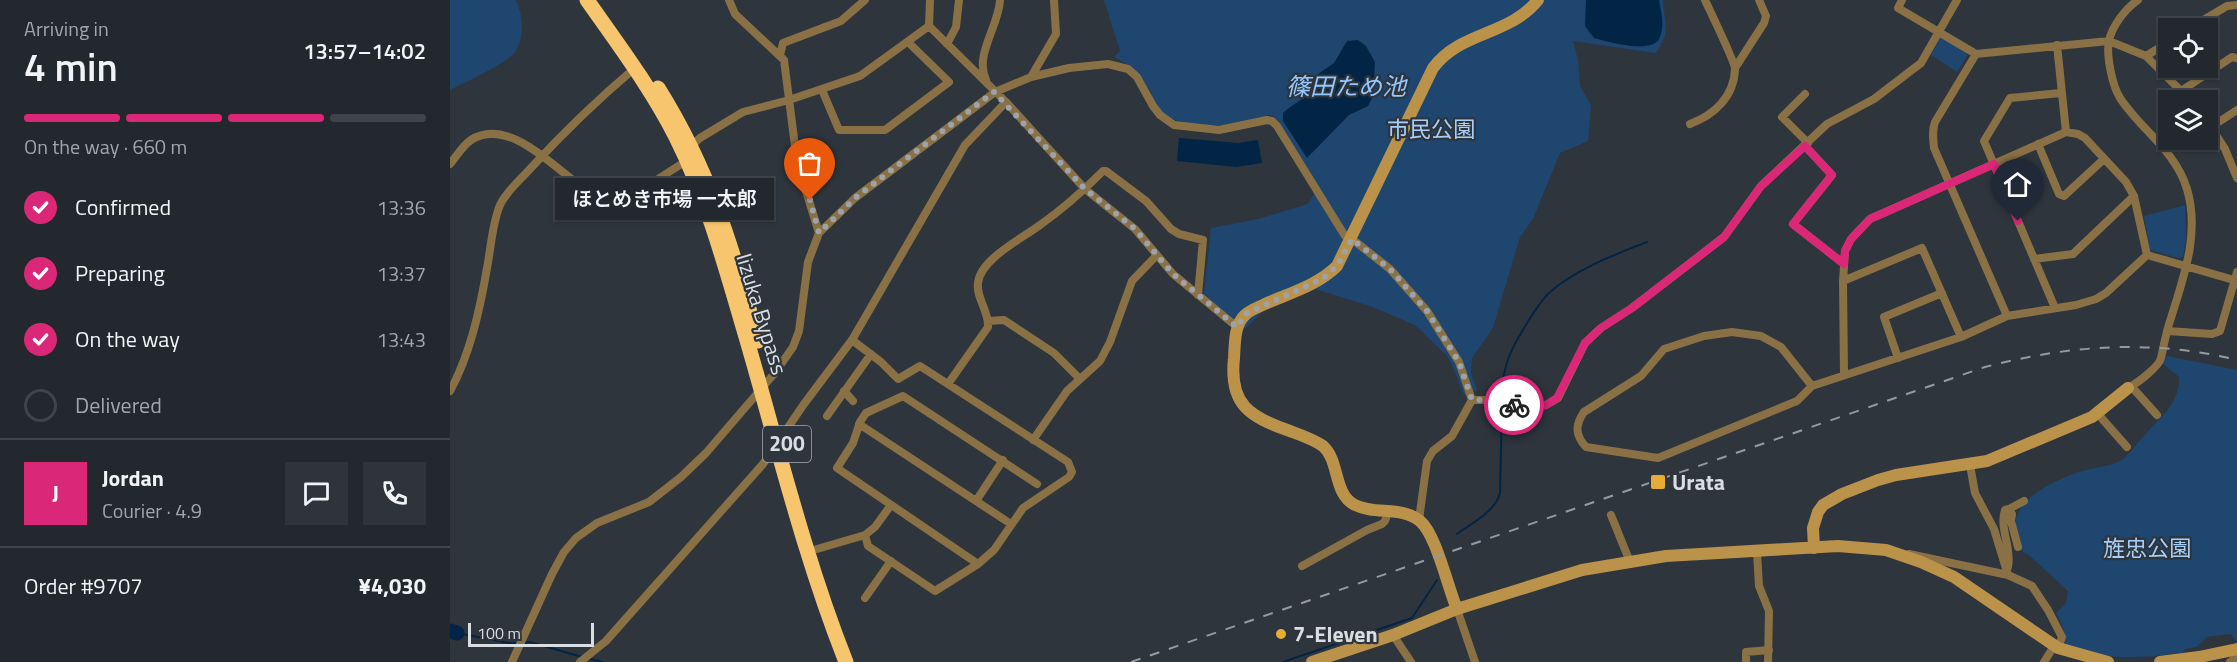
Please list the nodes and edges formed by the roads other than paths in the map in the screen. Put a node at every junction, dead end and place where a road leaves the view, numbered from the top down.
1 (587, 0) edge
2 (598, 0) edge
3 (729, 0) edge
4 (865, 0) edge
5 (930, 0) edge
6 (959, 0) edge
7 (1000, 0) edge
8 (1054, 0) edge
9 (1538, 0) edge
10 (1705, 0) edge
11 (1759, 0) edge
12 (1902, 0) edge
13 (1956, 0) edge
14 (2121, 0) edge
15 (2138, 0) edge
16 (2237, 5) edge
17 (2128, 8) junction
18 (2207, 18) edge
19 (929, 26) junction
20 (1940, 32) junction
21 (2109, 41) junction
22 (908, 42) junction
23 (946, 44) junction
24 (2057, 45) junction
25 (2158, 49) edge
26 (780, 54) junction
27 (1976, 54) junction
28 (2146, 56) junction
29 (2237, 58) edge
30 (635, 68) junction
31 (1735, 68) junction
32 (1031, 77) junction
33 (992, 89) junction
34 (822, 90) junction
35 (2180, 90) edge
36 (2182, 90) edge
37 (2061, 93) junction
38 (1805, 94) dead end
39 (789, 100) junction
40 (1006, 102) junction
41 (2237, 110) edge
42 (2218, 121) edge
43 (1690, 124) dead end
44 (2066, 132) junction
45 (2218, 140) edge
46 (2038, 144) junction
47 (1806, 145) junction
48 (691, 146) junction
49 (542, 156) junction
50 (2104, 159) junction
51 (687, 161) junction
52 (450, 164) edge
53 (1994, 164) junction
54 (2236, 174) edge
55 (1949, 183) junction
56 (1085, 189) junction
57 (2134, 196) junction
58 (819, 233) junction
59 (1352, 239) junction
60 (2147, 255) junction
61 (1156, 256) junction
62 (2034, 259) junction
63 (1844, 264) junction
64 (2187, 267) junction
65 (2236, 278) edge
66 (1843, 281) junction
67 (1941, 292) junction
68 (1198, 295) junction
69 (2055, 308) junction
70 (2007, 316) junction
71 (988, 321) junction
72 (1237, 327) junction
73 (2167, 331) junction
74 (1961, 337) junction
75 (852, 340) junction
76 (871, 354) junction
77 (1898, 358) junction
78 (1844, 375) junction
79 (1080, 379) junction
80 (948, 384) junction
81 (1812, 386) junction
82 (2129, 387) junction
83 (450, 391) edge
84 (844, 391) junction
85 (1472, 400) junction
86 (853, 401) dead end
87 (2097, 413) junction
88 (2157, 414) dead end
89 (827, 416) dead end
90 (859, 424) junction
91 (1034, 440) junction
92 (2127, 447) dead end
93 (1003, 460) junction
94 (1970, 465) junction
95 (1037, 484) dead end
96 (976, 501) junction
97 (2024, 501) dead end
98 (891, 505) junction
99 (2009, 509) junction
100 (1388, 512) junction
101 (1611, 514) dead end
102 (1419, 520) junction
103 (1011, 524) junction
104 (805, 527) junction
105 (864, 535) junction
106 (2018, 547) dead end
107 (1814, 548) junction
108 (817, 549) junction
109 (1886, 550) junction
110 (1757, 552) junction
111 (891, 561) junction
112 (1630, 562) junction
113 (978, 564) junction
114 (1302, 566) dead end
115 (2008, 573) junction
116 (865, 598) dead end
117 (1457, 609) junction
118 (1393, 635) junction
119 (2056, 647) junction
120 (2237, 649) edge
121 (1769, 650) junction
122 (2237, 657) edge
123 (2099, 661) edge
124 (512, 662) edge
125 (580, 662) edge
126 (846, 662) edge
127 (856, 662) edge
128 (1312, 662) edge
129 (1411, 662) edge
130 (1475, 662) edge
131 (1746, 662) edge
132 (1768, 662) edge
133 (2044, 662) edge
134 (2160, 662) edge
135 (2230, 662) edge

1 - 30 highway, Iizuka Bypass / 200
2 - 48 highway, 200
3 - 26 street
4 - 26 street
5 - 19 street
6 - 23 street
7 - 33 street
8 - 32 street
9 - 59 street
10 - 31 street
11 - 31 street
12 - 20 street
13 - 20 street
14 - 17 street
15 - 17 street
16 - 18 street
17 - 21 street
19 - 22 street
19 - 23 street
20 - 27 street
20 - 47 street
21 - 24 street
21 - 28 street
21 - 64 street
22 - 34 street
22 - 34 street
23 - 33 street
24 - 27 street
24 - 37 street
25 - 28 street
26 - 39 street
27 - 55 street
28 - 35 street
29 - 36 street
30 - 49 street
30 - 51 highway, Iizuka Bypass / 200
31 - 43 street
32 - 33 street
32 - 59 street
33 - 40 street
33 - 58 street
34 - 39 street
37 - 44 street
37 - 53 street
38 - 47 street
39 - 48 street
39 - 58 street
40 - 56 street
40 - 75 street
41 - 42 street
44 - 46 street
44 - 50 street
45 - 54 street
46 - 50 street
46 - 53 street
47 - 63 street
47 - 85 street
48 - 51 street
48 - 104 highway, 200
49 - 51 street
49 - 52 street
49 - 83 street
50 - 57 street
51 - 104 highway, Iizuka Bypass / 200
53 - 55 street
53 - 62 street
55 - 63 street
55 - 70 street
56 - 61 street
56 - 68 street
56 - 71 street
57 - 60 street
57 - 62 street
58 - 124 street
59 - 72 street
59 - 85 street
60 - 64 street
60 - 69 street
61 - 68 street
61 - 79 street
62 - 69 street
63 - 66 street
64 - 65 street
64 - 73 street
65 - 73 street
66 - 67 street
66 - 78 street
67 - 74 street
67 - 77 street
68 - 72 street
69 - 70 street
70 - 74 street
71 - 79 street
71 - 80 street
72 - 100 street
73 - 82 street
74 - 77 street
75 - 76 street
75 - 125 street
76 - 80 street
76 - 84 street
77 - 78 street
78 - 81 street
79 - 91 street
80 - 91 street
81 - 81 street
82 - 87 street
82 - 88 street
84 - 86 street
84 - 89 street
85 - 102 street
87 - 92 street
87 - 94 street
90 - 93 street
90 - 96 street
90 - 98 street
91 - 103 street
93 - 95 street
93 - 96 street
94 - 107 street
94 - 115 street
96 - 103 street
97 - 99 street
98 - 105 street
98 - 113 street
99 - 106 street
99 - 115 street
100 - 102 street
100 - 114 street
101 - 112 street
102 - 117 street
103 - 113 street
104 - 108 highway, 200
104 - 126 highway, Iizuka Bypass / 200
105 - 108 street
105 - 111 street
107 - 109 street
107 - 110 street
108 - 127 highway, 200
109 - 115 street
109 - 119 street
110 - 112 street
110 - 121 street
111 - 113 street
111 - 116 street
112 - 117 street
115 - 119 street
117 - 118 street
117 - 130 street
118 - 128 street
118 - 129 street
119 - 123 street
119 - 133 street
120 - 134 street
121 - 131 street
121 - 132 street
122 - 135 street

